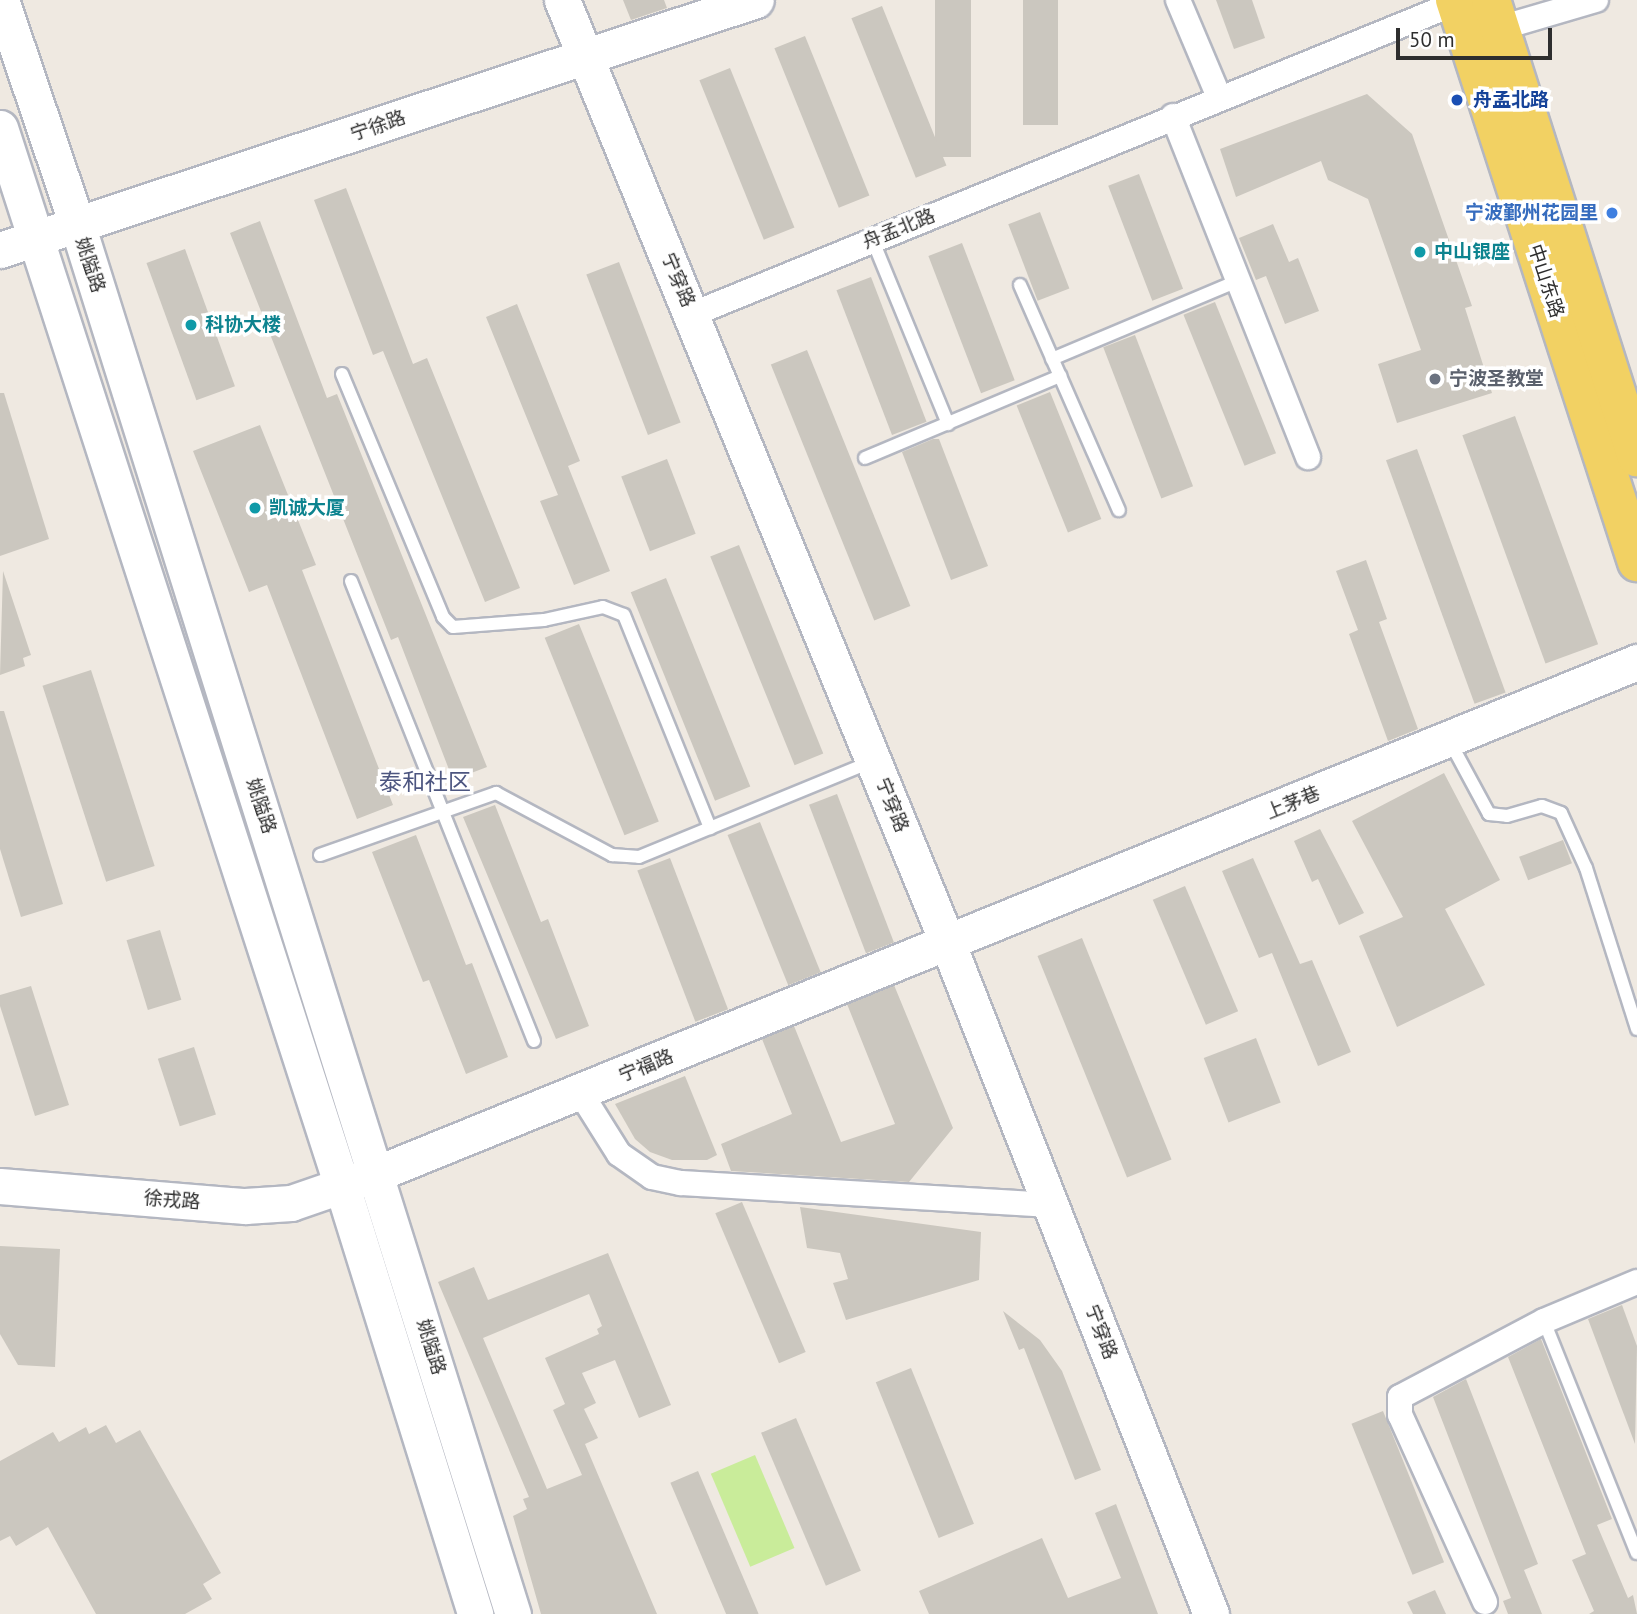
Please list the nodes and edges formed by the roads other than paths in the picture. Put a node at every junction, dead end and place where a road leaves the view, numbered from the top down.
1 (1, 0) edge
2 (562, 0) edge
3 (756, 0) edge
4 (1178, 0) edge
5 (1596, 0) edge
6 (1476, 8) edge
7 (584, 57) junction
8 (1219, 97) junction
9 (1173, 116) junction
10 (0, 128) edge
11 (78, 227) junction
12 (37, 239) junction
13 (873, 241) junction
14 (0, 250) edge
15 (1238, 281) junction
16 (1020, 285) dead end
17 (693, 314) junction
18 (1052, 359) junction
19 (342, 374) dead end
20 (1060, 376) junction
21 (948, 424) junction
22 (1308, 457) dead end
23 (1637, 457) edge
24 (865, 458) dead end
25 (1119, 510) dead end
26 (1637, 562) edge
27 (351, 581) dead end
28 (1637, 662) edge
29 (1448, 739) junction
30 (874, 761) junction
31 (442, 810) junction
32 (710, 828) junction
33 (320, 855) dead end
34 (948, 944) junction
35 (1637, 1028) edge
36 (534, 1041) dead end
37 (580, 1092) junction
38 (378, 1173) junction
39 (0, 1186) edge
40 (342, 1186) junction
41 (1051, 1205) junction
42 (1637, 1282) edge
43 (1544, 1321) junction
44 (1637, 1553) edge
45 (1485, 1602) dead end
46 (475, 1614) edge
47 (513, 1614) edge
48 (1211, 1614) edge

1 - 11 street, 姚隘路
2 - 7 street, 宁穿路
3 - 7 street, 宁徐路
4 - 8 street
5 - 6 street, 舟孟北路
6 - 8 street, 舟孟北路
6 - 23 main road, 中山东路
6 - 26 main road, 中山东路
7 - 11 street, 宁徐路
7 - 17 street, 宁穿路
8 - 9 street, 舟孟北路
9 - 13 street, 舟孟北路
9 - 15 street
10 - 12 street, 姚隘路
11 - 12 street, 宁徐路
11 - 38 street, 姚隘路
12 - 14 street, 宁徐路
12 - 40 street, 姚隘路
13 - 17 street, 舟孟北路
13 - 21 lane
15 - 18 lane
15 - 22 street
16 - 18 lane
17 - 30 street, 宁穿路
18 - 20 lane
19 - 32 lane
20 - 21 lane
20 - 25 lane
21 - 24 lane
27 - 31 lane
28 - 29 street, 上茅巷
29 - 34 street, 上茅巷
29 - 35 lane
30 - 32 lane
30 - 34 street, 宁穿路
31 - 32 lane
31 - 33 lane
31 - 36 lane
34 - 37 street, 宁福路
34 - 41 street, 宁穿路
37 - 38 street, 宁福路
37 - 41 street
38 - 40 street, 宁福路
38 - 47 street, 姚隘路
39 - 40 street, 徐戎路
40 - 46 street, 姚隘路
41 - 48 street, 宁穿路
42 - 43 street
43 - 44 lane
43 - 45 street

